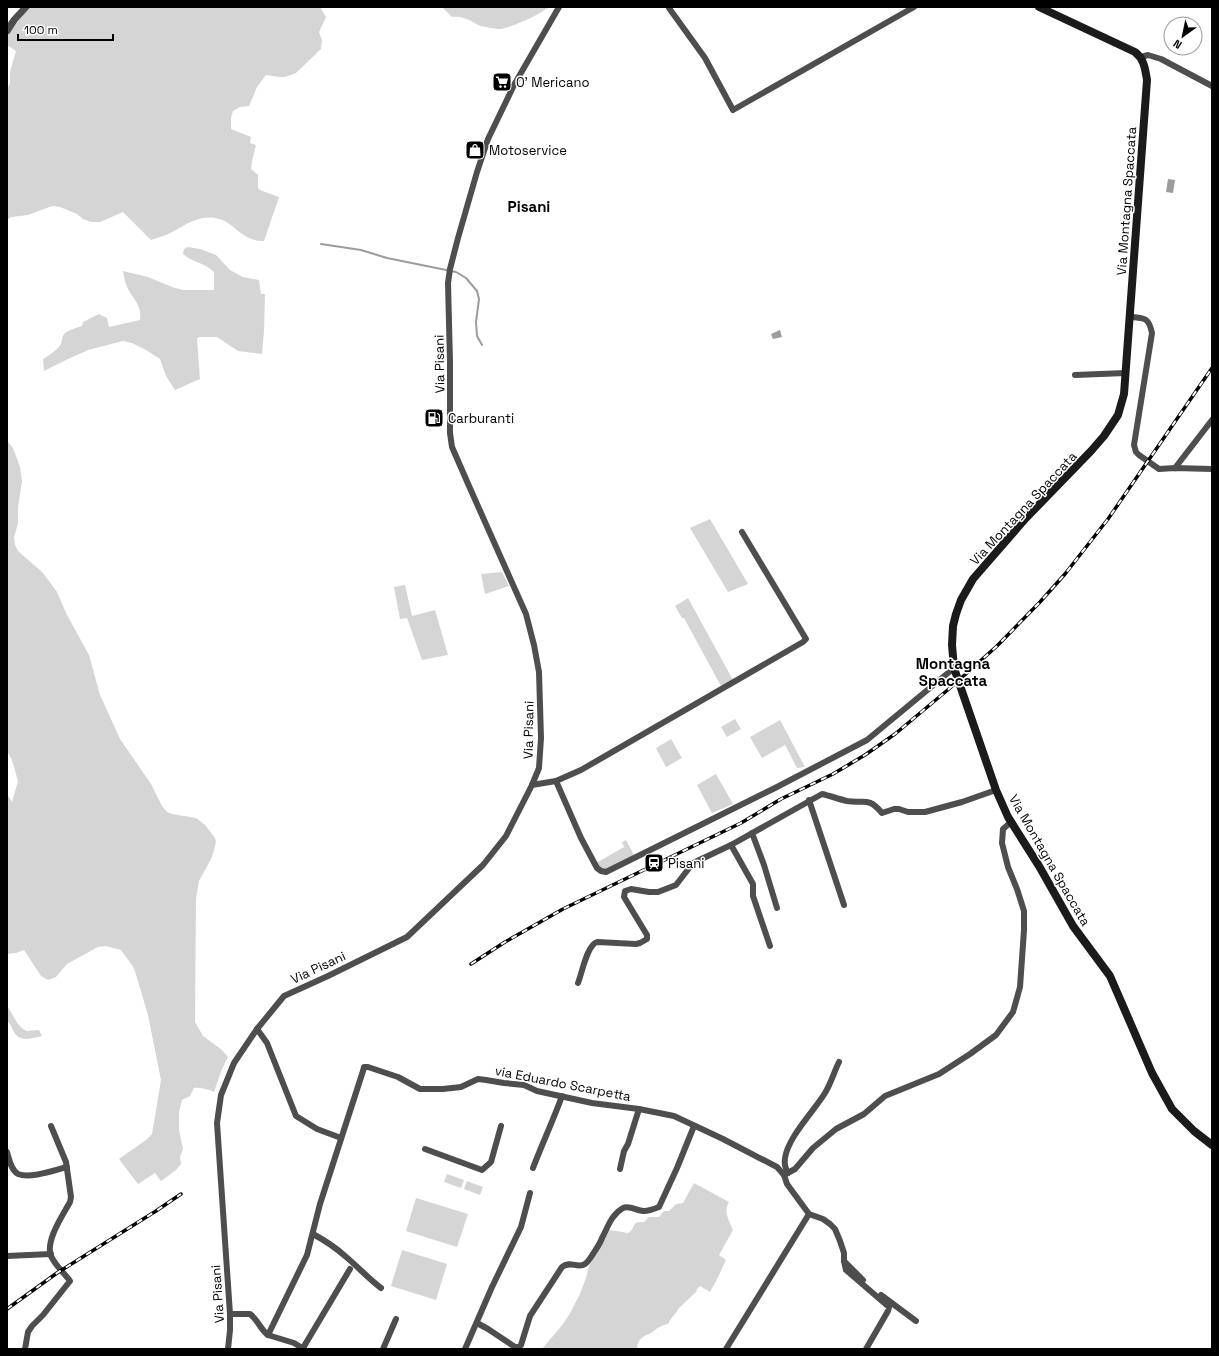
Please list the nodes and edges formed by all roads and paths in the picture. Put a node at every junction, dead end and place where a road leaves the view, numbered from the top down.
1 (26, 7) edge
2 (559, 7) edge
3 (914, 7) edge
4 (1039, 7) edge
5 (669, 8) dead end
6 (7, 31) edge
7 (1141, 57) junction
8 (1212, 86) edge
9 (1131, 317) junction
10 (1126, 373) junction
11 (1075, 375) dead end
12 (1212, 420) edge
13 (1175, 468) junction
14 (1212, 469) edge
15 (742, 532) dead end
16 (954, 668) junction
17 (556, 782) junction
18 (532, 785) junction
19 (996, 790) junction
20 (809, 800) junction
21 (1011, 822) junction
22 (752, 833) junction
23 (731, 845) junction
24 (844, 905) dead end
25 (777, 908) dead end
26 (770, 946) dead end
27 (578, 983) dead end
28 (257, 1029) junction
29 (839, 1062) dead end
30 (562, 1096) junction
31 (639, 1109) junction
32 (51, 1126) dead end
33 (501, 1126) dead end
34 (694, 1126) junction
35 (341, 1138) junction
36 (1212, 1145) edge
37 (425, 1149) dead end
38 (7, 1152) edge
39 (67, 1167) junction
40 (533, 1168) dead end
41 (620, 1169) dead end
42 (786, 1174) junction
43 (530, 1193) dead end
44 (809, 1214) junction
45 (313, 1234) junction
46 (51, 1254) junction
47 (7, 1256) edge
48 (844, 1261) junction
49 (350, 1269) dead end
50 (381, 1288) dead end
51 (230, 1314) junction
52 (396, 1319) dead end
53 (916, 1321) dead end
54 (476, 1323) junction
55 (268, 1335) junction
56 (25, 1349) edge
57 (228, 1349) edge
58 (304, 1349) edge
59 (383, 1349) edge
60 (465, 1349) edge
61 (726, 1349) edge
62 (866, 1349) edge

1 - 6 street
2 - 18 street, Via Pisani
3 - 5 street
4 - 7 main road
7 - 8 street
7 - 9 main road, Via Montagna Spaccata
9 - 10 main road, Via Montagna Spaccata
9 - 13 street
10 - 11 street
10 - 16 main road, Via Montagna Spaccata
12 - 13 street
13 - 14 street
15 - 17 street
16 - 17 street
16 - 19 main road, Via Montagna Spaccata
17 - 18 street
18 - 28 street, Via Pisani
19 - 20 street
19 - 21 main road, Via Montagna Spaccata
20 - 22 street
20 - 24 street
21 - 36 main road, Via Montagna Spaccata
21 - 42 street
22 - 23 street
22 - 25 street
23 - 26 street
23 - 27 street
28 - 35 street
28 - 51 street, Via Pisani
29 - 42 street
30 - 31 street, via Eduardo Scarpetta
30 - 35 street, via Eduardo Scarpetta
30 - 40 street
31 - 34 street, via Eduardo Scarpetta
31 - 41 street
32 - 39 street
33 - 37 street
34 - 42 street, via Eduardo Scarpetta
34 - 54 street
35 - 45 street, via Eduardo Scarpetta
38 - 39 street
39 - 46 street
42 - 44 street, via Eduardo Scarpetta
43 - 54 street
44 - 48 street
44 - 61 street
45 - 50 street
45 - 55 street, via Eduardo Scarpetta
46 - 47 street
46 - 56 street
48 - 53 street
48 - 62 street
49 - 58 street
51 - 55 street
51 - 57 street, Via Pisani
52 - 59 street
54 - 60 street
55 - 58 street

